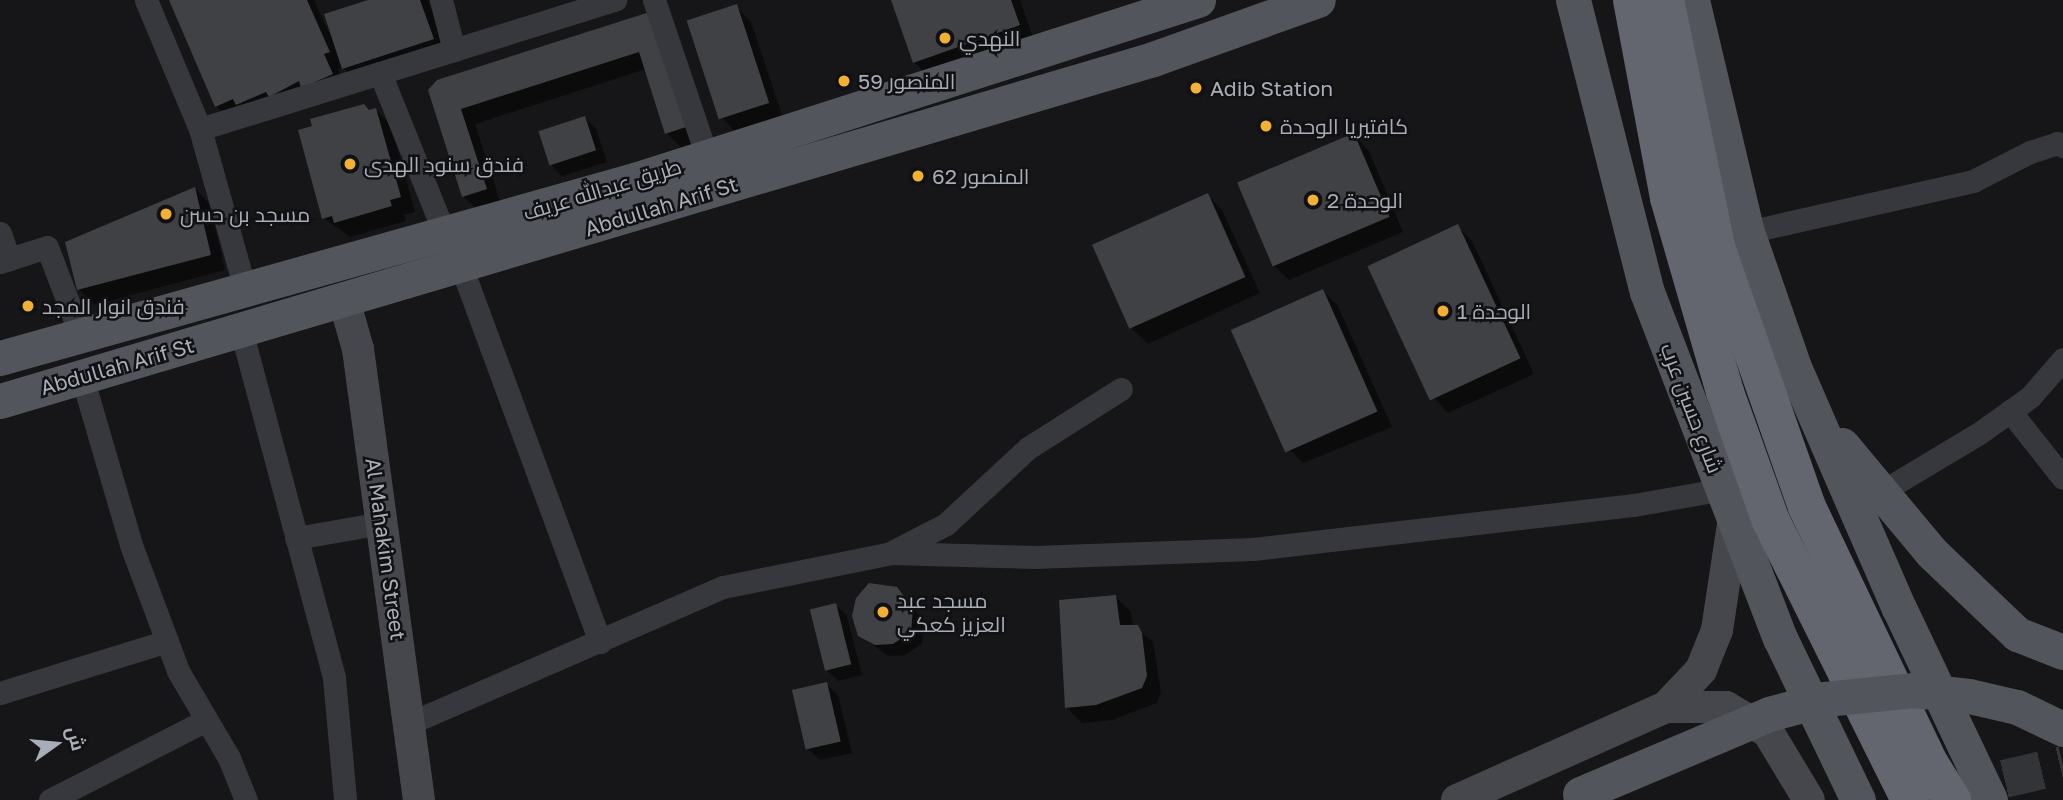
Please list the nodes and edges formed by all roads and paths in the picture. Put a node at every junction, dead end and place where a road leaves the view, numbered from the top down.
1 (146, 0) edge
2 (441, 0) edge
3 (615, 0) edge
4 (654, 0) edge
5 (1198, 0) edge
6 (1318, 0) edge
7 (1573, 0) edge
8 (1632, 0) edge
9 (1665, 0) edge
10 (563, 8) edge
11 (1691, 9) edge
12 (454, 50) junction
13 (380, 73) junction
14 (201, 129) junction
15 (2063, 146) edge
16 (708, 157) junction
17 (1684, 190) junction
18 (1747, 232) junction
19 (0, 233) edge
20 (445, 235) junction
21 (5, 260) edge
22 (461, 265) junction
23 (246, 293) junction
24 (344, 300) junction
25 (248, 328) junction
26 (81, 337) junction
27 (0, 358) edge
28 (2063, 359) edge
29 (82, 377) junction
30 (1121, 389) dead end
31 (0, 401) edge
32 (1814, 411) junction
33 (2010, 411) junction
34 (2063, 478) edge
35 (1881, 492) junction
36 (1729, 503) junction
37 (382, 523) junction
38 (296, 538) junction
39 (891, 553) junction
40 (2017, 634) junction
41 (167, 641) junction
42 (600, 642) junction
43 (2063, 652) edge
44 (2063, 674) edge
45 (0, 693) edge
46 (1666, 707) junction
47 (206, 720) junction
48 (410, 723) junction
49 (2063, 729) edge
50 (1573, 797) edge
51 (50, 800) edge
52 (246, 800) edge
53 (345, 800) edge
54 (419, 800) edge
55 (1457, 800) edge
56 (1809, 800) edge
57 (1858, 800) edge
58 (1910, 800) edge
59 (1952, 800) edge
60 (1990, 800) edge

1 - 14 street
2 - 12 street
3 - 10 street
4 - 16 street
5 - 16 main road, طريق عبدالله عريف
6 - 22 main road, Abdullah Arif St
7 - 36 main road, شارع حسين عرب
8 - 17 highway
9 - 17 highway
10 - 12 street
11 - 18 main road
12 - 13 street
13 - 14 street
13 - 20 street
14 - 23 street
15 - 18 street
16 - 20 main road, طريق عبدالله عريف
17 - 58 highway
17 - 59 highway
18 - 32 main road
19 - 21 street
20 - 23 main road, طريق عبدالله عريف
21 - 26 street
22 - 24 main road, Abdullah Arif St
22 - 42 street
23 - 25 main road
23 - 26 main road, طريق عبدالله عريف
24 - 25 main road, Abdullah Arif St
24 - 37 street, Al Mahakim Street
25 - 29 main road, Abdullah Arif St
25 - 38 street
26 - 27 main road, طريق عبدالله عريف
28 - 33 street
29 - 31 main road, Abdullah Arif St
29 - 41 street
30 - 39 street
32 - 35 main road
32 - 60 main road
33 - 34 street
33 - 35 street
35 - 40 main road
36 - 39 street
36 - 46 street
36 - 57 main road, شارع حسين عرب
37 - 38 street
37 - 48 street, Al Mahakim Street
38 - 53 street
39 - 42 street
40 - 43 main road
40 - 44 main road
41 - 45 street
41 - 47 street
42 - 48 street
46 - 55 street
46 - 56 street
47 - 51 street
47 - 52 street
48 - 54 street, Al Mahakim Street
49 - 50 main road, bridge

